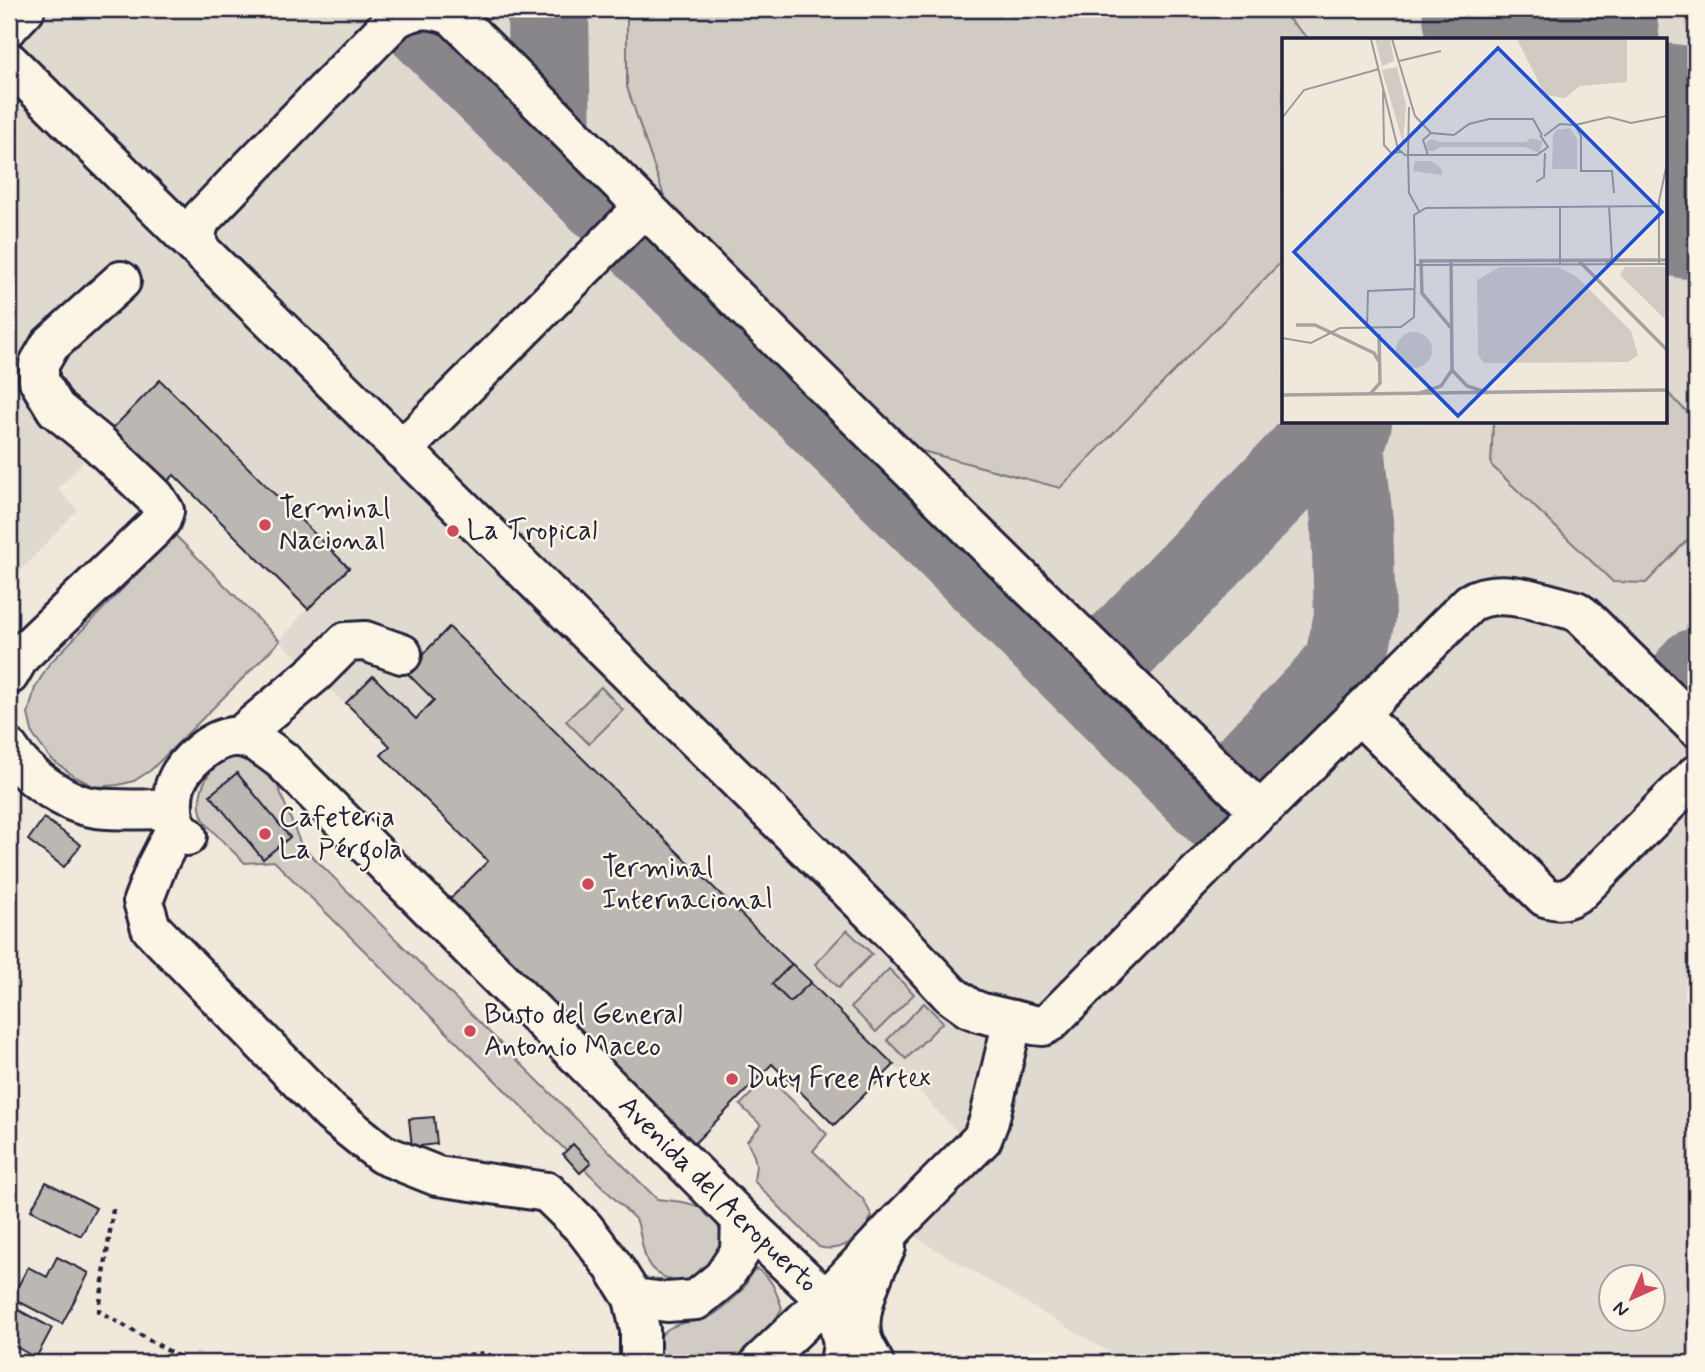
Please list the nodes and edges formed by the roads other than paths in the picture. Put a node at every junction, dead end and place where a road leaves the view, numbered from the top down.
1 (25, 9) edge
2 (450, 12) edge
3 (397, 13) edge
4 (9, 26) edge
5 (9, 62) edge
6 (644, 207) junction
7 (191, 230) junction
8 (121, 281) dead end
9 (402, 450) junction
10 (402, 654) dead end
11 (9, 675) edge
12 (1359, 714) junction
13 (1696, 727) edge
14 (239, 737) junction
15 (9, 749) edge
16 (1696, 775) edge
17 (1255, 808) junction
18 (179, 824) junction
19 (1020, 1034) junction
20 (741, 1219) junction
21 (899, 1222) junction
22 (633, 1298) junction
23 (826, 1300) junction
24 (858, 1358) edge
25 (640, 1363) edge
26 (760, 1363) edge

1 - 4 main road
2 - 3 main road
2 - 6 main road
3 - 7 main road
5 - 7 main road
6 - 9 main road
6 - 17 main road
7 - 9 main road
8 - 11 main road
9 - 19 main road
10 - 14 main road
12 - 13 main road
12 - 16 main road
12 - 17 main road
14 - 18 main road
14 - 20 main road, Avenida del Aeropuerto
15 - 18 main road
17 - 19 main road
18 - 22 main road
19 - 21 main road
20 - 22 main road
20 - 23 main road, Avenida del Aeropuerto
21 - 23 main road
21 - 24 main road
22 - 25 main road
23 - 24 main road, Avenida del Aeropuerto
23 - 26 main road

